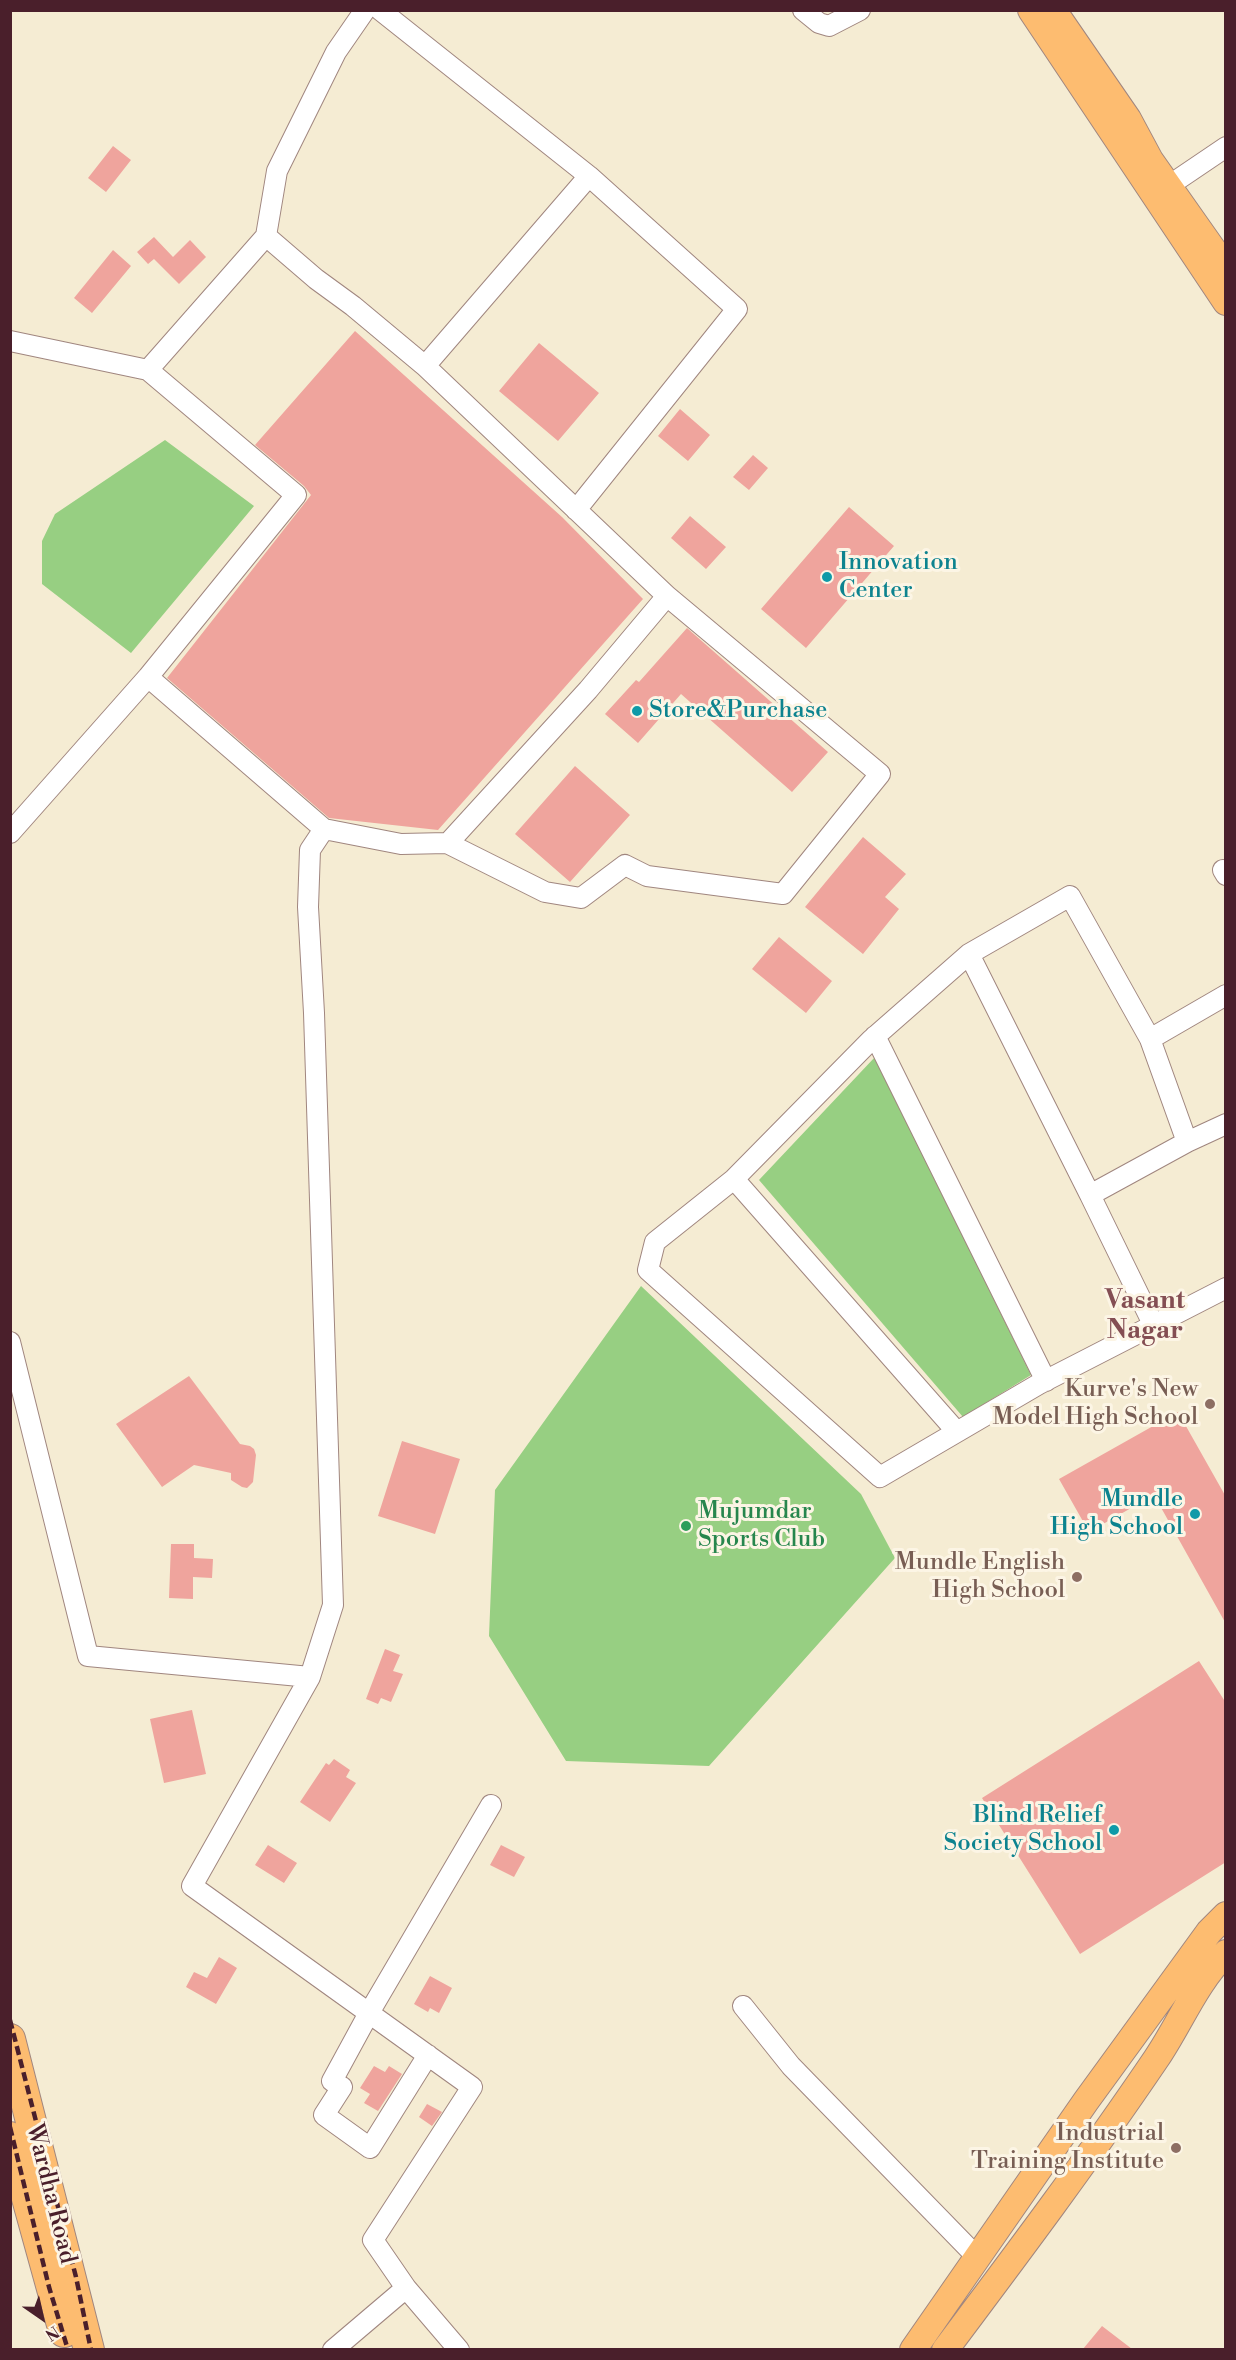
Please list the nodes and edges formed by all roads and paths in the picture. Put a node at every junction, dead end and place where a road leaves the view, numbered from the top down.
1 (365, 10) edge
2 (380, 10) edge
3 (803, 10) edge
4 (860, 10) edge
5 (1031, 10) edge
6 (1053, 10) edge
7 (1226, 147) edge
8 (589, 176) junction
9 (1162, 190) junction
10 (266, 236) junction
11 (1226, 268) edge
12 (1226, 302) edge
13 (10, 341) edge
14 (425, 366) junction
15 (148, 370) junction
16 (576, 510) junction
17 (667, 596) junction
18 (148, 676) junction
19 (324, 829) junction
20 (10, 832) edge
21 (447, 843) junction
22 (969, 954) junction
23 (1226, 995) edge
24 (875, 1036) junction
25 (1150, 1039) junction
26 (1226, 1124) edge
27 (1187, 1142) junction
28 (734, 1179) junction
29 (1090, 1195) junction
30 (1226, 1288) edge
31 (1154, 1326) junction
32 (10, 1342) edge
33 (1047, 1381) junction
34 (957, 1432) junction
35 (310, 1677) junction
36 (491, 1805) dead end
37 (1226, 1915) edge
38 (1226, 1953) edge
39 (743, 2006) dead end
40 (369, 2013) junction
41 (10, 2038) edge
42 (428, 2055) junction
43 (10, 2137) edge
44 (977, 2257) junction
45 (406, 2288) junction
46 (69, 2349) edge
47 (89, 2349) edge
48 (333, 2349) edge
49 (459, 2349) edge
50 (913, 2349) edge
51 (945, 2349) edge

1 - 10 street
2 - 8 street
3 - 4 street
5 - 9 main road
6 - 9 main road
7 - 9 street
8 - 14 street
8 - 16 street
9 - 11 main road
9 - 12 main road
10 - 14 street
10 - 15 street
13 - 15 street
14 - 16 street
15 - 18 street
16 - 17 street
17 - 21 street
17 - 21 street
18 - 19 street
18 - 20 street
19 - 21 street
19 - 35 street
22 - 24 street
22 - 25 street
22 - 29 street
23 - 25 street
24 - 28 street
24 - 33 street
25 - 27 street
26 - 27 street
27 - 29 street
28 - 34 street
28 - 34 street
29 - 31 street
30 - 31 street
31 - 33 street
32 - 35 street
33 - 34 street
35 - 40 street
36 - 40 street
37 - 44 main road
38 - 51 main road
39 - 44 street
40 - 42 street
40 - 42 street
41 - 47 highway, Wardha Road
42 - 45 street
43 - 46 highway, Wardha Road
44 - 50 main road
45 - 48 street
45 - 49 street

